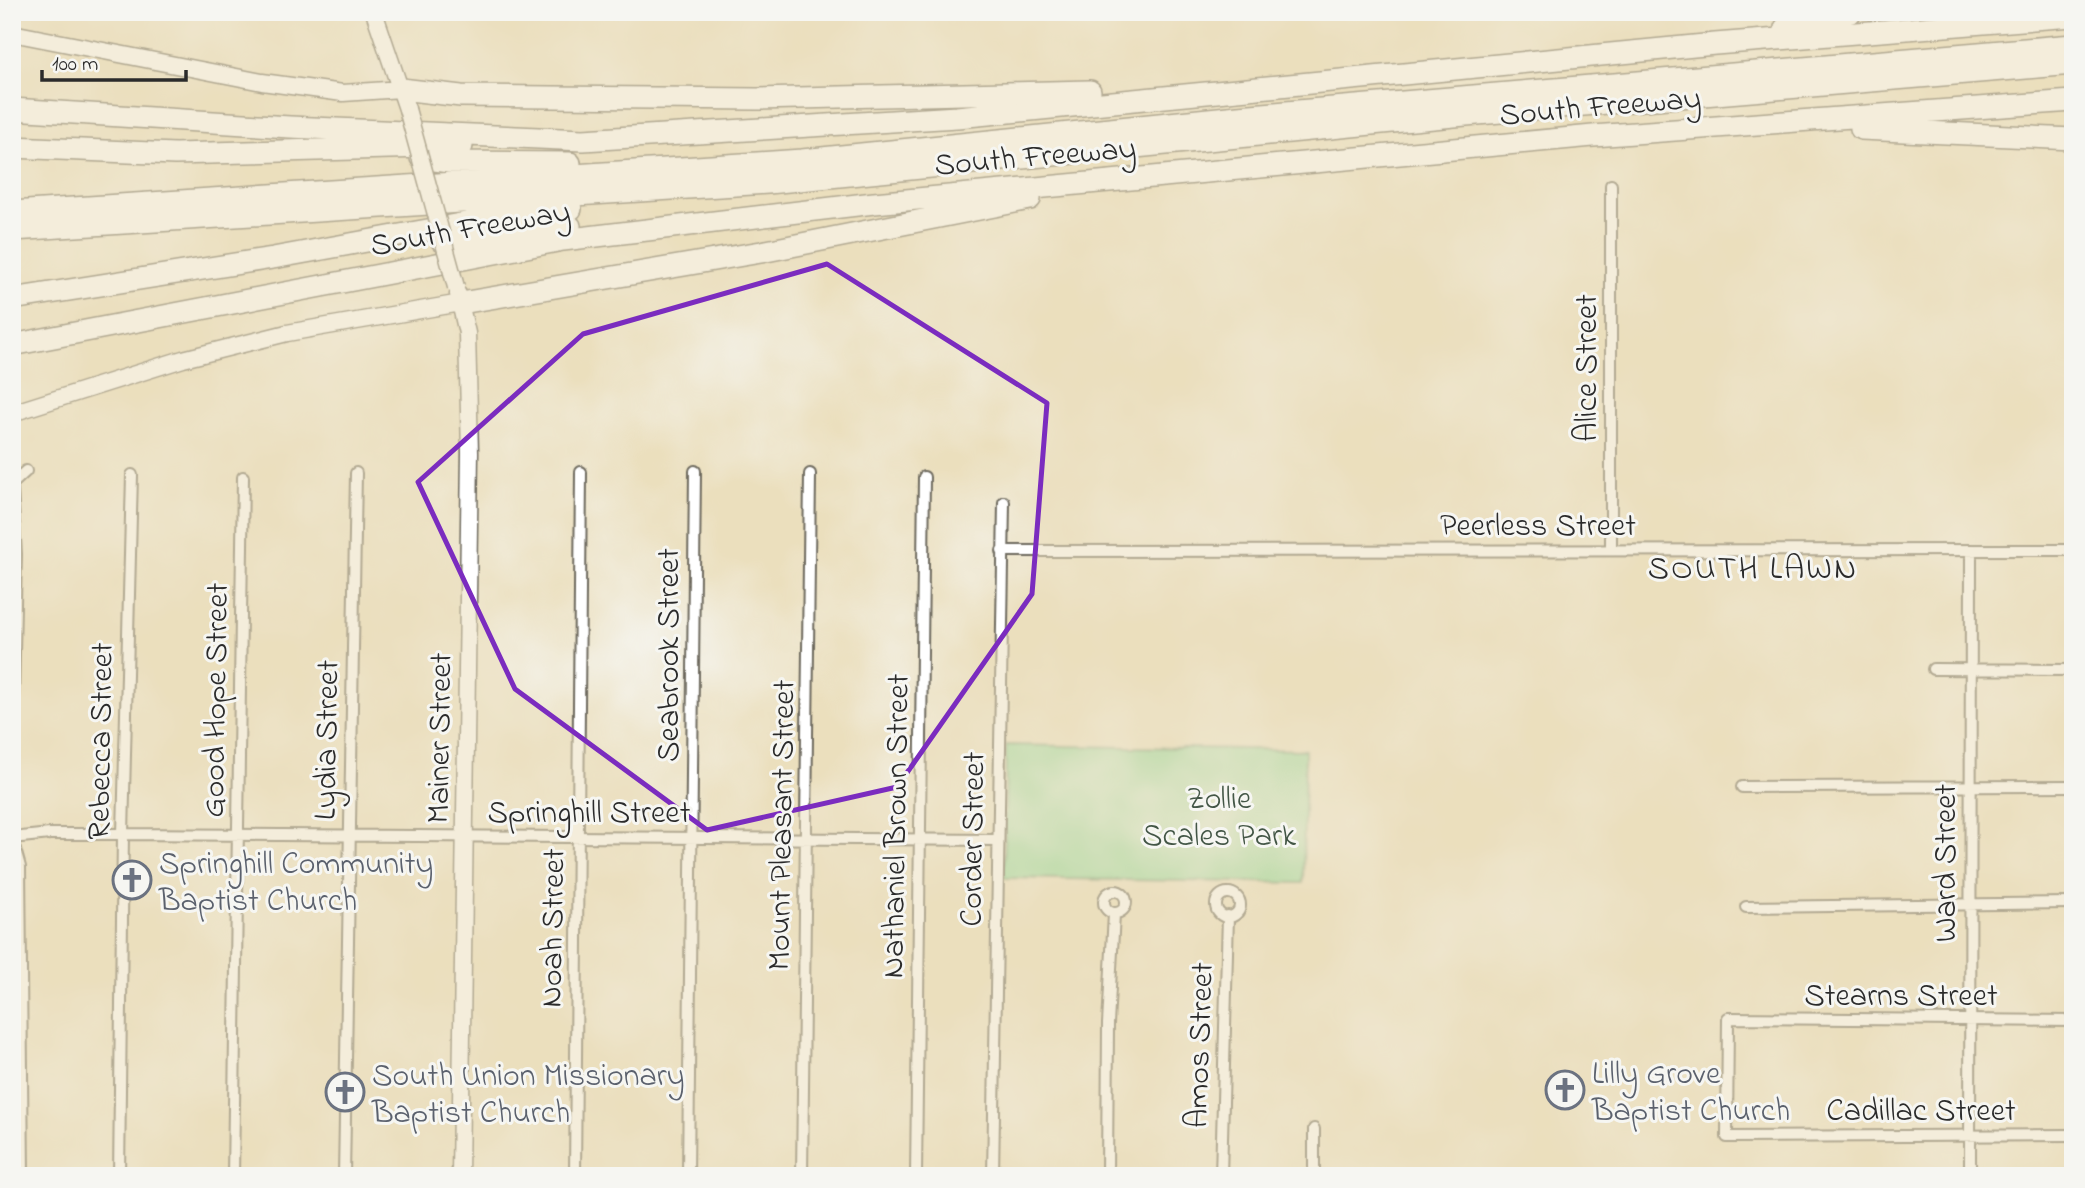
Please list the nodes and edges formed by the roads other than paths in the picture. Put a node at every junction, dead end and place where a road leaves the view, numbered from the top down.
1 (373, 12) edge
2 (1851, 12) edge
3 (2073, 16) edge
4 (12, 33) edge
5 (2073, 37) edge
6 (1716, 44) junction
7 (2073, 45) edge
8 (2073, 64) edge
9 (1937, 65) junction
10 (2073, 70) edge
11 (1264, 86) junction
12 (404, 99) junction
13 (2073, 102) edge
14 (12, 109) edge
15 (1723, 127) junction
16 (2073, 139) edge
17 (583, 140) junction
18 (12, 147) edge
19 (369, 151) junction
20 (802, 160) junction
21 (1116, 179) junction
22 (1611, 185) dead end
23 (662, 190) junction
24 (12, 212) edge
25 (784, 214) junction
26 (12, 230) edge
27 (273, 258) junction
28 (459, 295) junction
29 (12, 299) edge
30 (12, 345) edge
31 (12, 413) edge
32 (26, 471) dead end
33 (695, 471) dead end
34 (581, 472) dead end
35 (356, 473) dead end
36 (810, 474) dead end
37 (132, 475) dead end
38 (243, 477) dead end
39 (924, 477) dead end
40 (12, 486) edge
41 (1004, 502) dead end
42 (1611, 550) junction
43 (1971, 550) junction
44 (2073, 550) edge
45 (1002, 551) junction
46 (14, 554) edge
47 (1933, 670) dead end
48 (2073, 670) edge
49 (1971, 671) junction
50 (14, 676) edge
51 (12, 754) edge
52 (2073, 786) edge
53 (1742, 787) dead end
54 (1970, 787) junction
55 (123, 834) junction
56 (238, 835) junction
57 (350, 836) junction
58 (464, 836) junction
59 (579, 837) junction
60 (12, 838) edge
61 (692, 838) junction
62 (806, 839) junction
63 (920, 839) junction
64 (997, 840) junction
65 (1970, 903) junction
66 (2073, 904) edge
67 (1746, 907) dead end
68 (1114, 914) dead end
69 (1228, 916) dead end
70 (1970, 1021) junction
71 (2073, 1021) edge
72 (1314, 1129) dead end
73 (1970, 1135) junction
74 (2073, 1135) edge
75 (1727, 1137) joint
76 (23, 1176) edge
77 (118, 1176) edge
78 (233, 1176) edge
79 (344, 1176) edge
80 (460, 1176) edge
81 (575, 1176) edge
82 (688, 1176) edge
83 (802, 1176) edge
84 (916, 1176) edge
85 (993, 1176) edge
86 (1107, 1176) edge
87 (1221, 1176) edge
88 (1314, 1176) edge
89 (1970, 1176) edge

1 - 12 street, Mainer Street
2 - 6 highway
3 - 6 highway, South Freeway
4 - 12 street
5 - 9 highway
6 - 11 highway, South Freeway
7 - 9 highway
8 - 9 highway
9 - 10 highway
9 - 20 highway
9 - 23 highway
11 - 12 highway
11 - 17 highway, South Freeway
12 - 28 street, Mainer Street, bridge
13 - 15 highway, South Freeway
14 - 17 highway, South Freeway
15 - 16 highway
15 - 21 highway, South Freeway
17 - 19 highway
18 - 19 highway
19 - 20 highway
20 - 24 highway
21 - 25 highway, South Freeway
21 - 28 highway
22 - 42 street, Alice Street
23 - 26 highway
23 - 27 highway
25 - 27 highway
25 - 30 highway, South Freeway
27 - 29 highway
28 - 31 street
28 - 58 street, Mainer Street
32 - 40 street
33 - 61 street, Seabrook Street
34 - 59 street, Noah Street
35 - 57 street, Lydia Street
36 - 62 street, Mount Pleasant Street
37 - 55 street, Rebecca Street
38 - 56 street, Good Hope Street
39 - 63 street, Nathaniel Brown Street
40 - 46 street
41 - 45 street, Corder Street
42 - 43 street, Peerless Street
42 - 45 street, Peerless Street
43 - 44 street, Peerless Street
43 - 49 street, Ward Street
45 - 64 street, Corder Street
46 - 50 street
47 - 49 street
48 - 49 street
49 - 54 street, Ward Street
50 - 51 street
52 - 54 street
53 - 54 street
54 - 65 street, Ward Street
55 - 56 street, Springhill Street
55 - 60 street, Springhill Street
55 - 77 street, Rebecca Street
56 - 57 street, Springhill Street
56 - 78 street, Good Hope Street
57 - 58 street, Springhill Street
57 - 79 street, Lydia Street
58 - 59 street, Springhill Street
58 - 80 street, Mainer Street
59 - 61 street, Springhill Street
59 - 81 street, Noah Street
60 - 76 street
61 - 62 street, Springhill Street
61 - 82 street, Seabrook Street
62 - 63 street, Springhill Street
62 - 83 street, Mount Pleasant Street
63 - 64 street, Springhill Street
63 - 84 street, Nathaniel Brown Street
64 - 85 street, Corder Street
65 - 66 street
65 - 67 street
65 - 70 street, Ward Street
68 - 86 street
69 - 87 street, Amos Street
70 - 71 street, Stearns Street
70 - 73 street, Ward Street
70 - 75 street, Stearns Street
72 - 88 street
73 - 74 street, Cadillac Street
73 - 75 street, Cadillac Street
73 - 89 street, Ward Street

